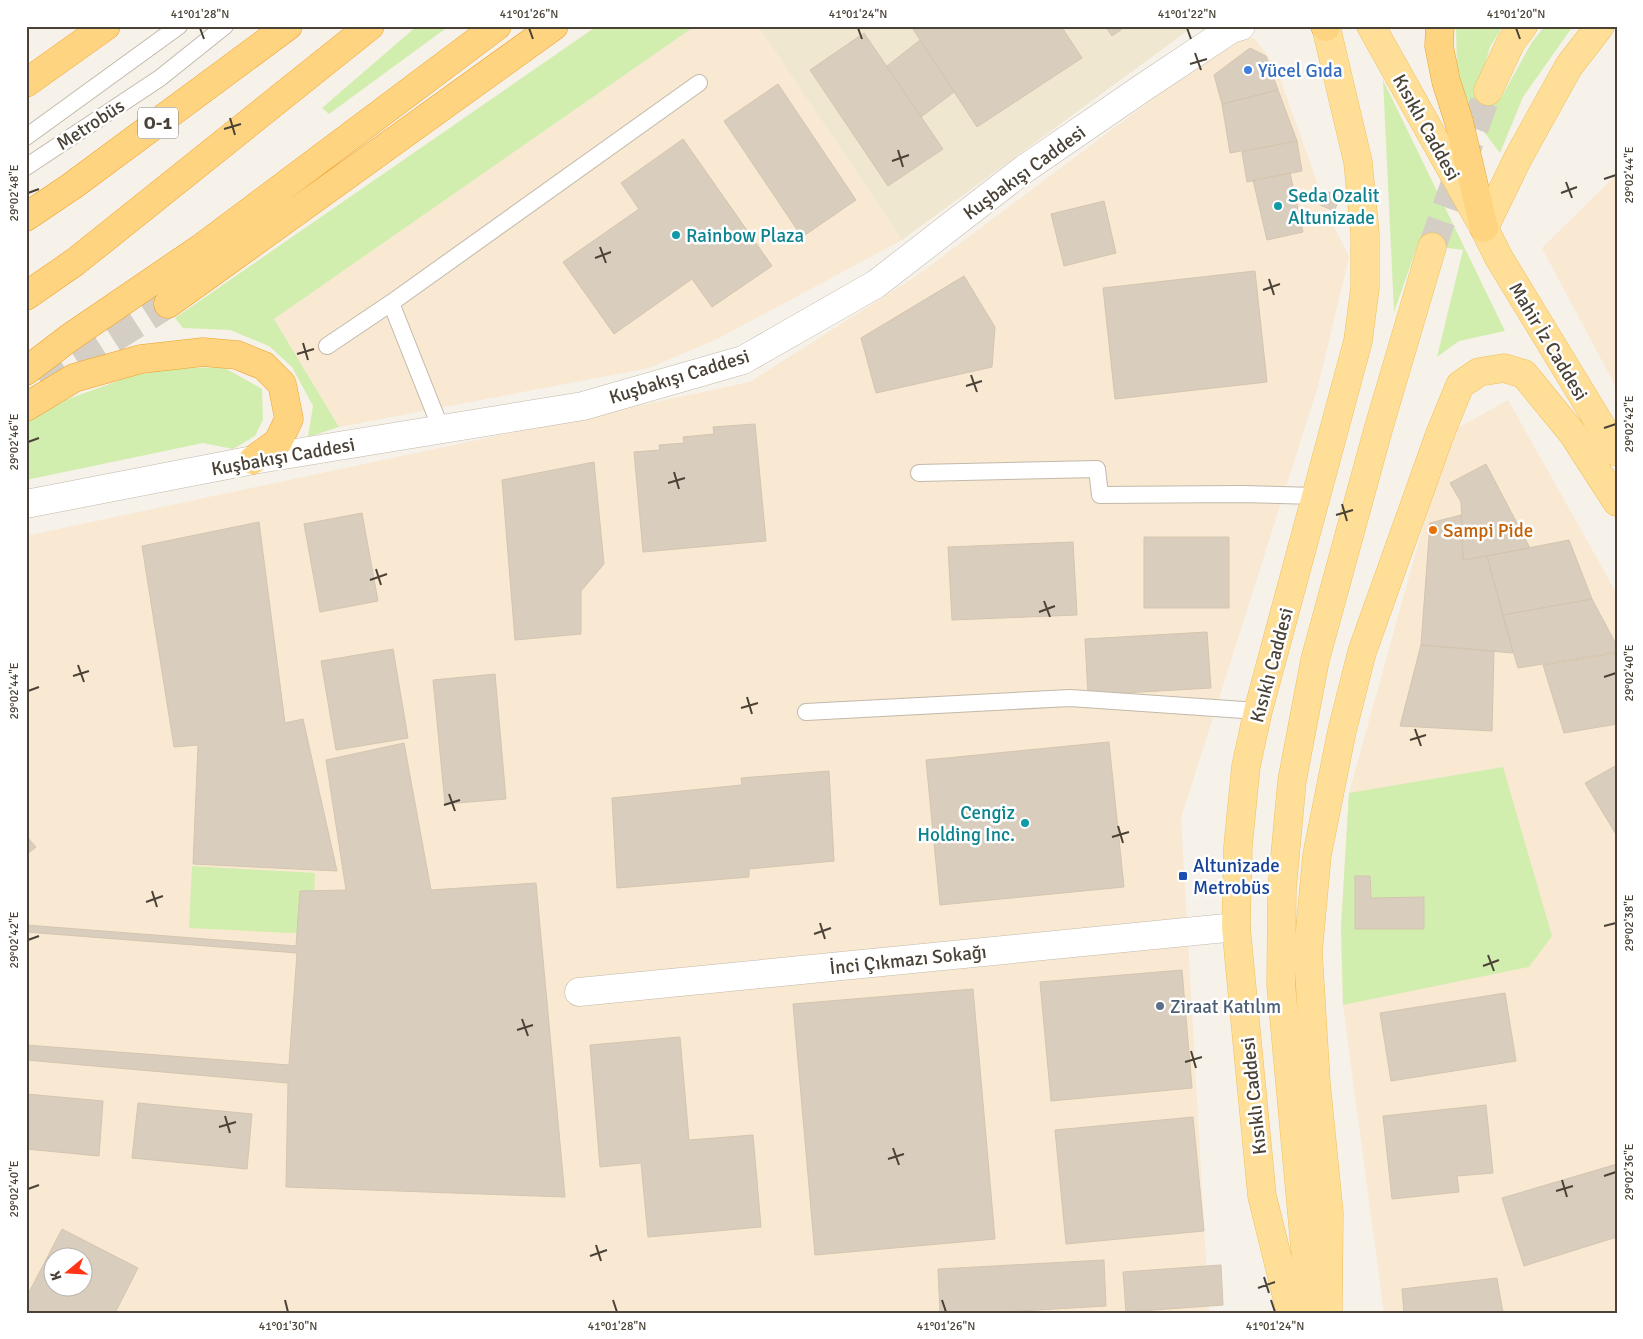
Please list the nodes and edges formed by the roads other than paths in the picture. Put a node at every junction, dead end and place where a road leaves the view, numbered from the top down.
1 (106, 26) edge
2 (178, 26) edge
3 (225, 26) edge
4 (288, 26) edge
5 (370, 26) edge
6 (498, 26) edge
7 (554, 26) edge
8 (1241, 26) edge
9 (1371, 26) edge
10 (1440, 26) edge
11 (1522, 26) edge
12 (1600, 26) edge
13 (1324, 27) edge
14 (699, 83) dead end
15 (26, 84) edge
16 (1488, 91) tunnel mouth
17 (26, 138) edge
18 (26, 167) edge
19 (26, 217) edge
20 (1484, 228) junction
21 (1432, 247) tunnel mouth
22 (26, 296) edge
23 (391, 303) junction
24 (168, 304) tunnel mouth
25 (327, 346) dead end
26 (26, 371) edge
27 (26, 407) edge
28 (441, 429) junction
29 (1617, 452) edge
30 (254, 460) junction
31 (919, 472) dead end
32 (1316, 496) junction
33 (1617, 502) edge
34 (26, 504) edge
35 (1258, 711) junction
36 (806, 712) dead end
37 (1236, 927) junction
38 (579, 992) dead end
39 (1291, 1313) edge
40 (1311, 1313) edge
41 (1328, 1313) edge

1 - 15 highway
2 - 17 lane, Metrobüs
3 - 18 lane, Metrobüs
4 - 19 highway, O-1
5 - 22 highway
6 - 26 highway
7 - 24 highway
8 - 28 street, Kuşbakışı Caddesi
9 - 20 main road, Kısıklı Caddesi
10 - 20 highway
11 - 16 main road
12 - 20 main road
13 - 32 main road, Kısıklı Caddesi
14 - 23 lane
20 - 29 main road, Mahir İz Caddesi
21 - 40 main road
23 - 25 lane
23 - 28 lane
27 - 30 highway
28 - 30 street, Kuşbakışı Caddesi
30 - 34 street, Kuşbakışı Caddesi
31 - 32 lane
32 - 35 main road, Kısıklı Caddesi
33 - 41 main road
35 - 36 lane
35 - 37 main road, Kısıklı Caddesi
37 - 38 street, İnci Çıkmazı Sokağı
37 - 39 main road, Kısıklı Caddesi

